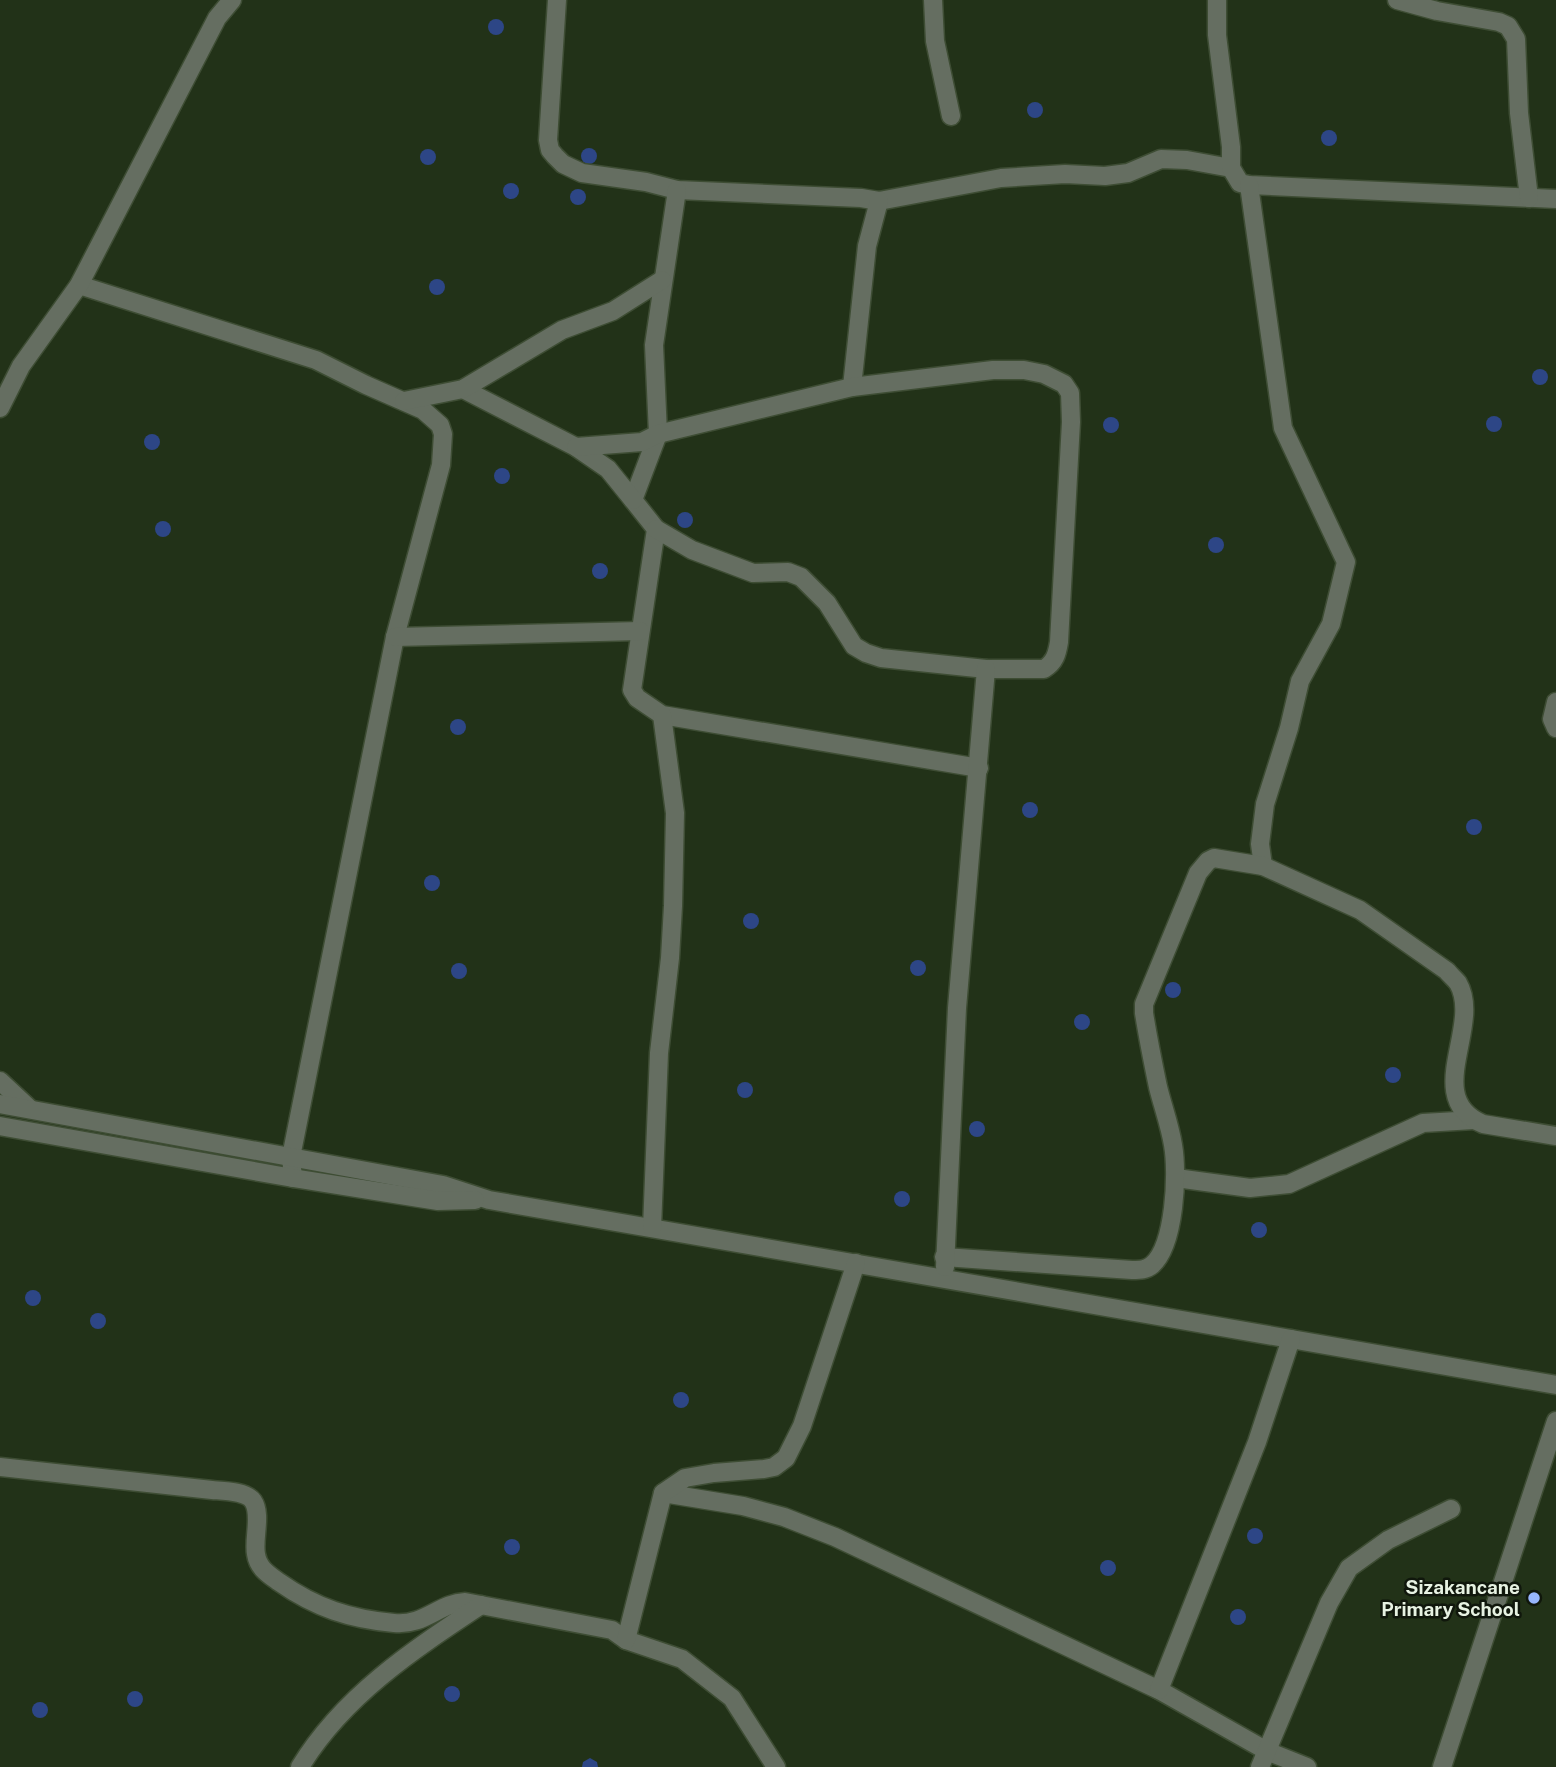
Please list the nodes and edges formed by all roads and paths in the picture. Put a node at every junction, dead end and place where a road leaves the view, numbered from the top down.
1 (232, 0) edge
2 (557, 0) edge
3 (933, 0) edge
4 (1217, 0) edge
5 (1397, 0) edge
6 (951, 116) dead end
7 (1231, 168) junction
8 (1249, 185) junction
9 (677, 190) junction
10 (1529, 198) junction
11 (1556, 199) edge
12 (878, 201) junction
13 (662, 281) junction
14 (79, 285) junction
15 (852, 387) junction
16 (463, 388) junction
17 (404, 401) junction
18 (0, 408) edge
19 (658, 434) junction
20 (576, 447) junction
21 (633, 500) junction
22 (656, 529) junction
23 (640, 631) junction
24 (395, 637) junction
25 (986, 669) junction
26 (662, 715) junction
27 (979, 768) junction
28 (1264, 866) junction
29 (0, 1081) edge
30 (0, 1104) edge
31 (31, 1110) junction
32 (1474, 1120) junction
33 (0, 1126) edge
34 (1556, 1136) edge
35 (291, 1157) junction
36 (293, 1178) junction
37 (1176, 1178) junction
38 (489, 1200) junction
39 (652, 1228) junction
40 (944, 1257) junction
41 (856, 1263) junction
42 (945, 1277) junction
43 (1291, 1339) junction
44 (1556, 1385) edge
45 (1556, 1421) edge
46 (0, 1467) edge
47 (663, 1493) junction
48 (1451, 1509) dead end
49 (481, 1605) junction
50 (626, 1640) junction
51 (1159, 1690) junction
52 (1263, 1759) edge
53 (300, 1767) edge
54 (776, 1767) edge
55 (1307, 1767) edge
56 (1442, 1767) edge

1 - 14 street
2 - 9 street
3 - 6 street
4 - 7 street
5 - 10 street
7 - 8 street
7 - 12 street
8 - 10 street
8 - 28 street
9 - 12 street
9 - 13 street
10 - 11 street
12 - 15 street
13 - 16 street
13 - 19 street
14 - 17 street
14 - 18 street
15 - 19 street
15 - 25 street
16 - 17 street
16 - 20 street
17 - 24 street
19 - 20 street
19 - 21 street
20 - 21 street
21 - 22 street
22 - 23 street
22 - 25 street
23 - 24 street
23 - 26 street
24 - 35 street
25 - 27 street
26 - 27 street
26 - 39 street
27 - 40 street
28 - 32 street
28 - 37 street
29 - 31 street
30 - 31 street
31 - 35 street
32 - 34 street
32 - 37 street
33 - 36 street
35 - 36 street
35 - 38 street
36 - 38 street
37 - 40 street
38 - 39 street
39 - 41 street
40 - 42 street
41 - 42 street
41 - 47 street
42 - 43 street
43 - 44 street
43 - 51 street
45 - 56 street
46 - 49 street
47 - 50 street
47 - 51 street
48 - 52 street
49 - 50 street
49 - 53 street
50 - 54 street
51 - 52 street
52 - 55 street

